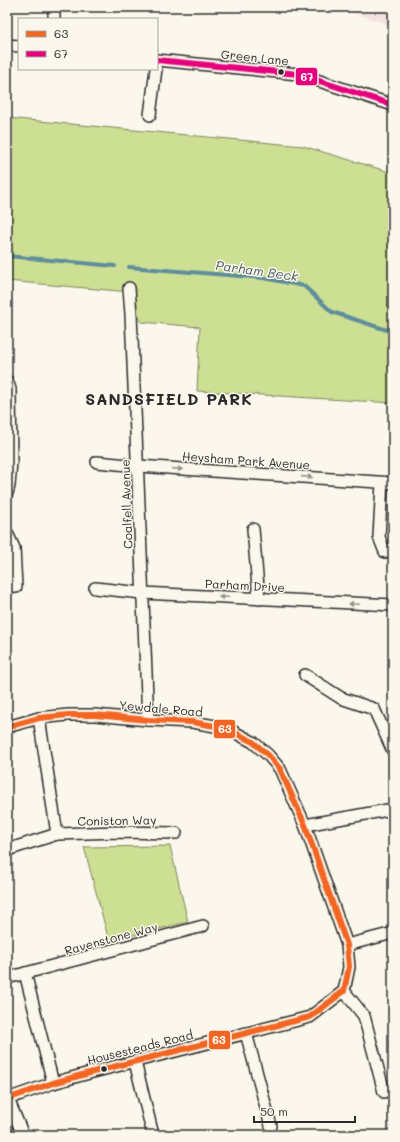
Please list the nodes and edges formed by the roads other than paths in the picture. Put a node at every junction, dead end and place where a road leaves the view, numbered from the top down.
1 (54, 7) edge
2 (54, 18) edge
3 (7, 45) edge
4 (18, 46) edge
5 (158, 60) edge
6 (156, 70) edge
7 (393, 105) edge
8 (150, 115) dead end
9 (128, 288) dead end
10 (7, 381) edge
11 (97, 462) dead end
12 (138, 466) junction
13 (388, 483) edge
14 (7, 493) edge
15 (253, 529) dead end
16 (7, 533) edge
17 (385, 552) dead end
18 (16, 587) dead end
19 (95, 588) dead end
20 (142, 593) junction
21 (259, 599) junction
22 (393, 605) edge
23 (305, 675) dead end
24 (39, 718) junction
25 (148, 720) junction
26 (7, 727) edge
27 (393, 751) edge
28 (393, 809) edge
29 (304, 825) junction
30 (176, 833) dead end
31 (57, 834) junction
32 (7, 850) edge
33 (203, 926) dead end
34 (393, 934) edge
35 (347, 945) junction
36 (25, 973) junction
37 (7, 978) edge
38 (344, 991) junction
39 (246, 1033) junction
40 (135, 1062) junction
41 (53, 1083) junction
42 (384, 1092) dead end
43 (8, 1099) edge
44 (271, 1126) dead end
45 (23, 1135) edge
46 (153, 1135) edge

1 - 2 street
3 - 4 street
5 - 7 street, Green Lane
6 - 8 street
9 - 12 street, Coalfell Avenue
10 - 14 street
11 - 12 street, Heysham Park Avenue
12 -> 13 street, Heysham Park Avenue
12 - 20 street, Coalfell Avenue
13 - 17 street
15 - 21 street
16 - 18 street
19 - 20 street, Parham Drive
21 -> 20 street, Parham Drive
20 - 25 street, Coalfell Avenue
22 -> 21 street, Parham Drive
23 - 27 street
24 - 25 street, Yewdale Road
24 - 26 street, Yewdale Road
24 - 31 street
25 - 29 street, Yewdale Road
28 - 29 street
29 - 35 street, Yewdale Road
30 - 31 street, Coniston Way
31 - 32 street, Coniston Way
33 - 36 street, Ravenstone Way
34 - 35 street
35 - 38 street
36 - 37 street, Ravenstone Way
36 - 41 street
38 - 39 street, Housesteads Road
38 - 42 street
39 - 40 street, Housesteads Road
39 - 44 street
40 - 41 street, Housesteads Road
40 - 46 street
41 - 43 street, Housesteads Road
43 - 45 street

